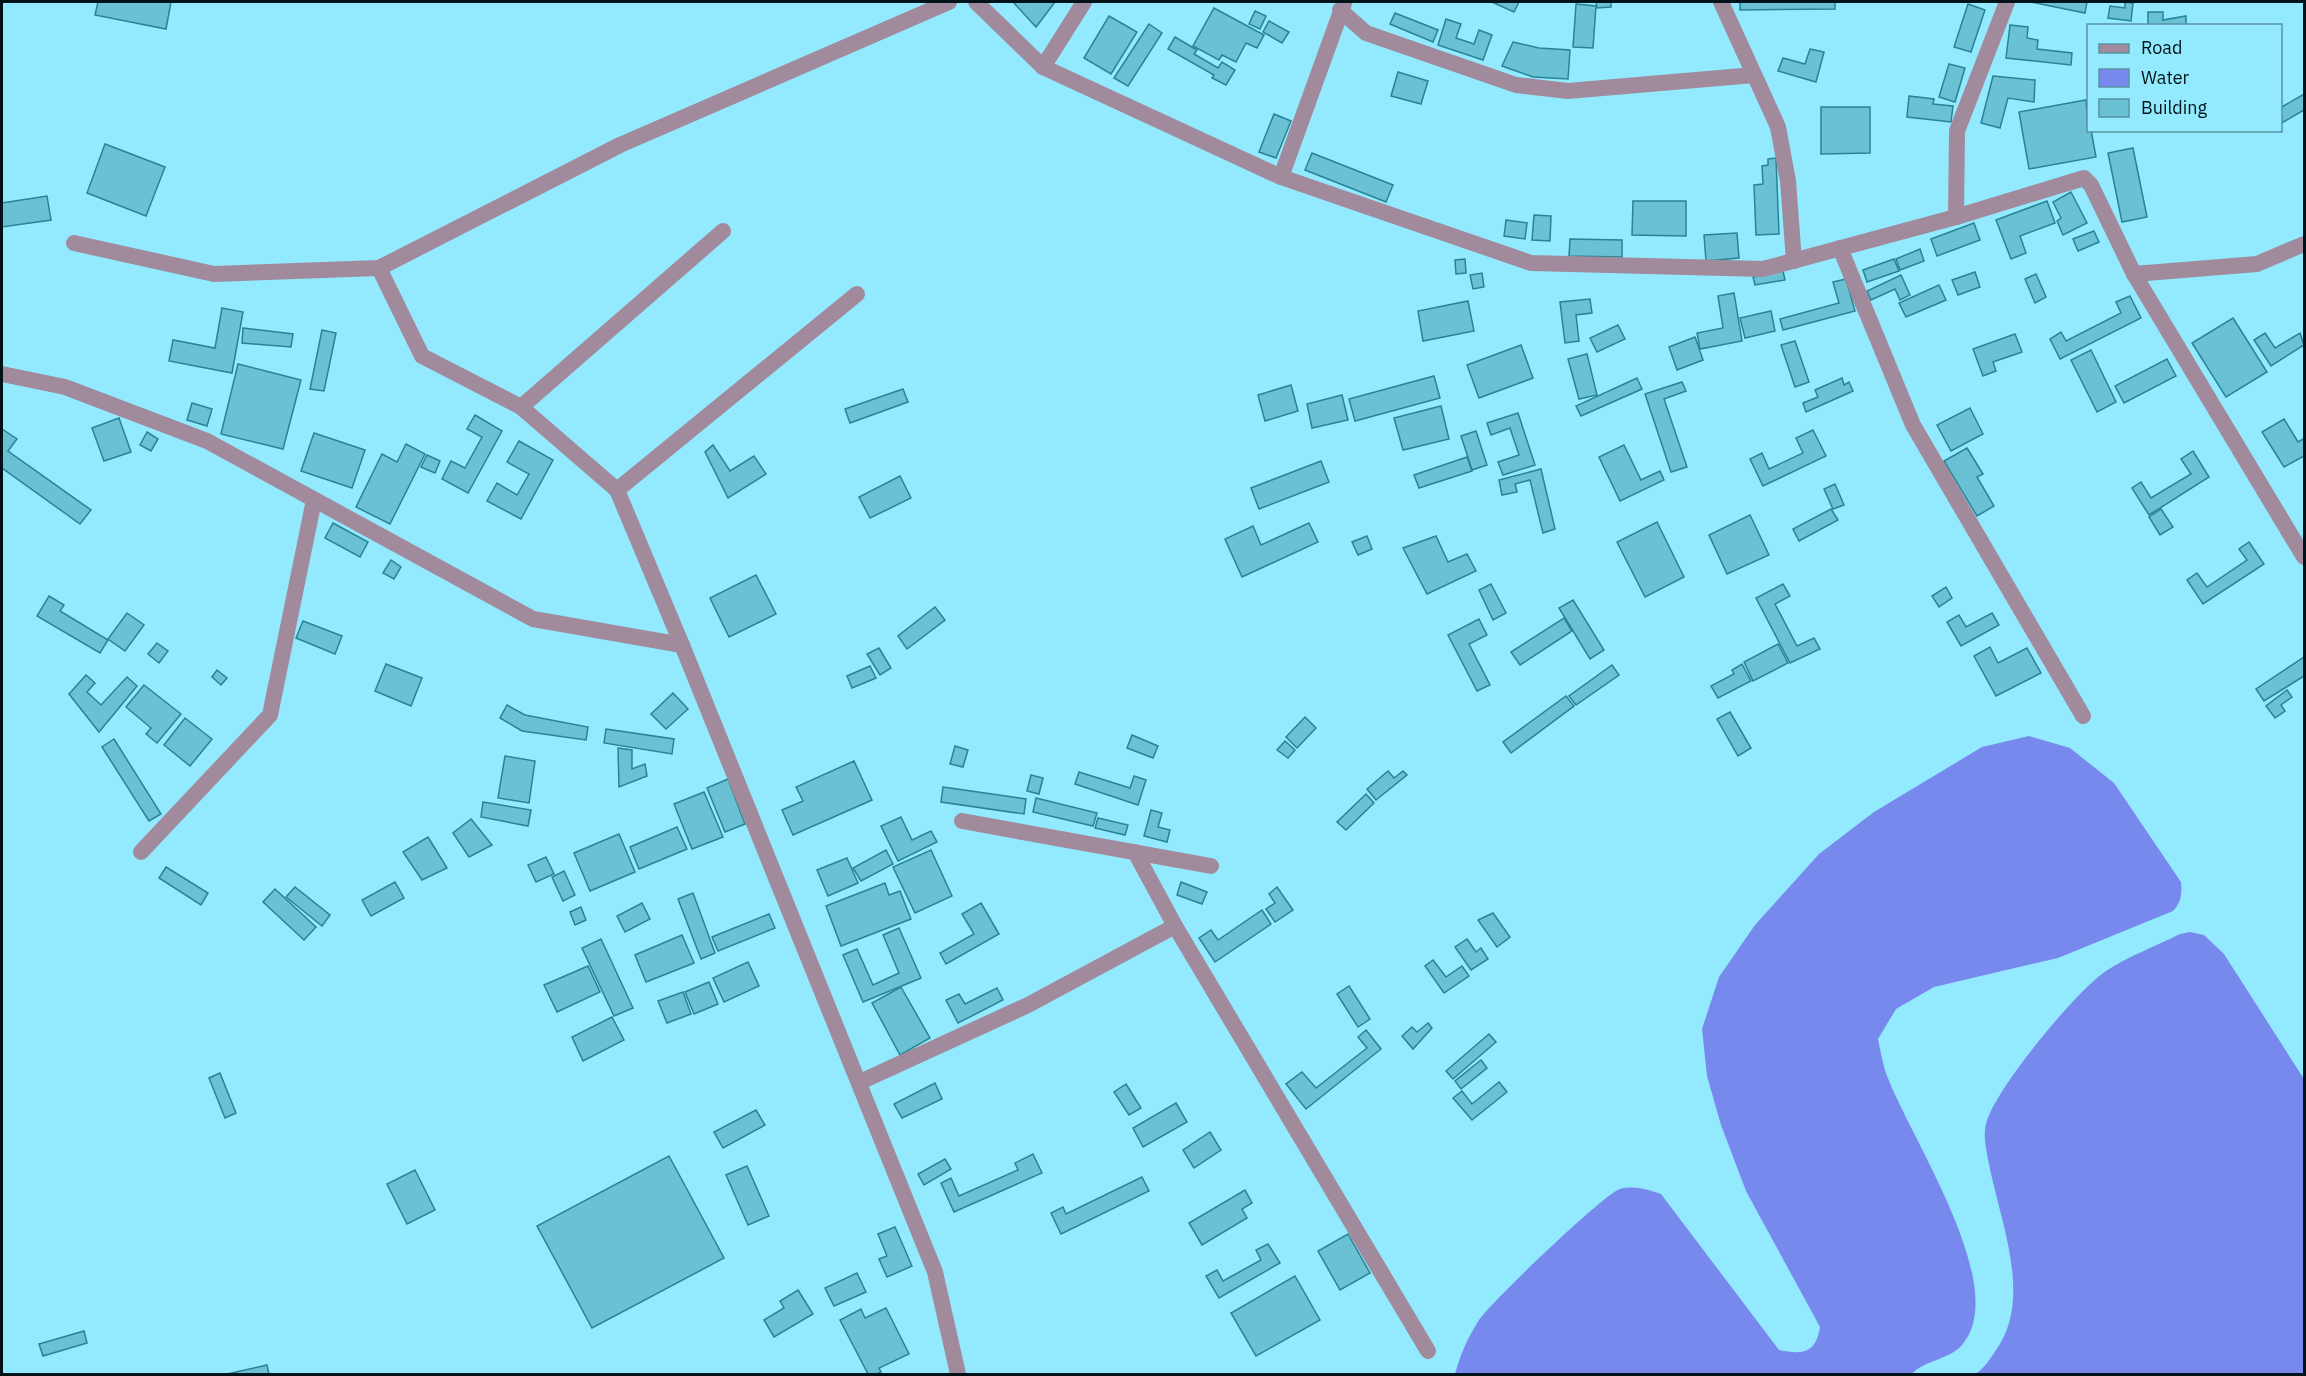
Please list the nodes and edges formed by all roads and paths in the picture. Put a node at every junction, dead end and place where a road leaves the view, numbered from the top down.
1 (949, 2) edge
2 (976, 2) edge
3 (1084, 2) edge
4 (1721, 2) edge
5 (2007, 2) edge
6 (1343, 6) edge
7 (1043, 67) junction
8 (1754, 75) junction
9 (1281, 177) junction
10 (1956, 217) junction
11 (723, 231) dead end
12 (74, 243) dead end
13 (2304, 244) edge
14 (1840, 248) junction
15 (1794, 261) junction
16 (379, 268) junction
17 (2134, 274) junction
18 (857, 294) dead end
19 (2, 374) edge
20 (521, 407) junction
21 (617, 490) junction
22 (314, 500) junction
23 (2304, 557) edge
24 (682, 645) junction
25 (2083, 716) dead end
26 (963, 821) dead end
27 (141, 852) dead end
28 (1135, 852) junction
29 (1211, 866) dead end
30 (1175, 926) junction
31 (860, 1082) junction
32 (1428, 1351) dead end
33 (958, 1374) edge

1 - 16 street
2 - 7 street
3 - 7 street
4 - 8 street
5 - 10 street
6 - 8 street
6 - 9 street
7 - 9 street
8 - 15 street
9 - 15 street
10 - 14 street
10 - 17 street
11 - 20 street
12 - 16 street
13 - 17 street
14 - 15 street
14 - 25 street
16 - 20 street
17 - 23 street
18 - 21 street
19 - 22 street
20 - 21 street
21 - 24 street
22 - 24 street
22 - 27 street
24 - 31 street
26 - 28 street
28 - 29 street
28 - 30 street
30 - 31 street
30 - 32 street
31 - 33 street

